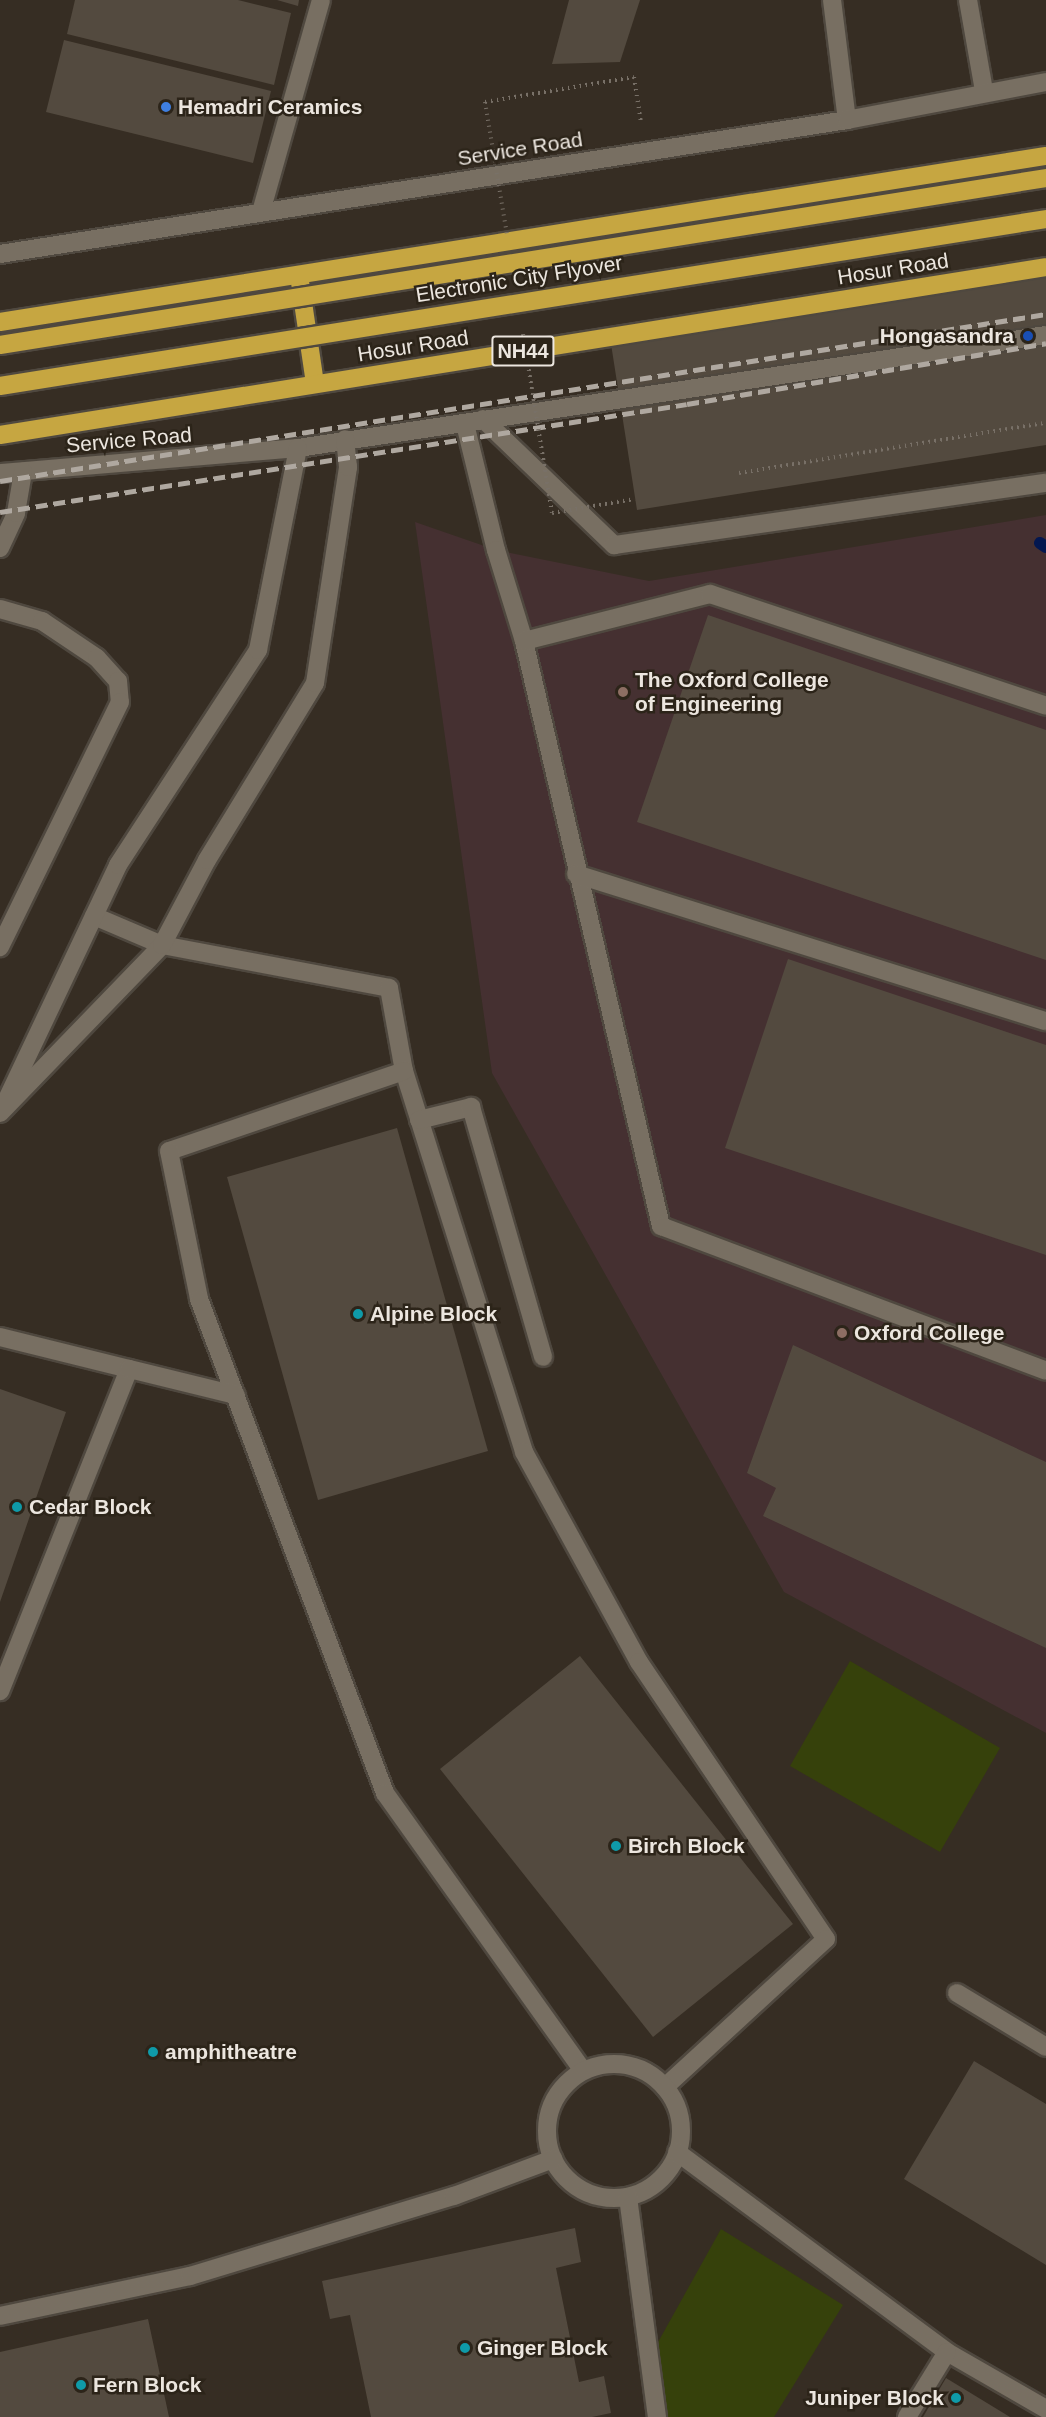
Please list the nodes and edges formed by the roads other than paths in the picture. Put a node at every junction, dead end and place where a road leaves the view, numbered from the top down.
1 (321, 0) edge
2 (832, 0) edge
3 (968, 0) edge
4 (1046, 82) edge
5 (984, 92) junction
6 (848, 120) junction
7 (1046, 156) edge
8 (1046, 178) edge
9 (261, 212) junction
10 (1046, 219) edge
11 (0, 254) edge
12 (1046, 267) edge
13 (299, 274) junction
14 (0, 322) edge
15 (1046, 335) edge
16 (0, 345) edge
17 (315, 384) junction
18 (0, 386) edge
19 (474, 421) junction
20 (0, 435) edge
21 (345, 439) junction
22 (298, 448) junction
23 (23, 472) junction
24 (0, 473) edge
25 (1046, 483) edge
26 (0, 548) edge
27 (0, 609) edge
28 (524, 641) junction
29 (1046, 706) edge
30 (576, 874) junction
31 (94, 916) junction
32 (162, 945) junction
33 (0, 947) edge
34 (1046, 1022) edge
35 (404, 1071) junction
36 (0, 1113) edge
37 (419, 1120) junction
38 (0, 1337) edge
39 (543, 1357) dead end
40 (129, 1369) junction
41 (1046, 1371) edge
42 (236, 1395) junction
43 (0, 1691) edge
44 (957, 1993) dead end
45 (1046, 2047) edge
46 (583, 2071) junction
47 (665, 2087) junction
48 (677, 2152) junction
49 (553, 2159) junction
50 (628, 2197) junction
51 (0, 2316) edge
52 (947, 2352) junction
53 (1046, 2409) edge
54 (657, 2417) edge
55 (907, 2417) edge

1 - 9 street
2 - 6 street
3 - 5 street
4 - 5 street, Service Road
5 - 6 street, Service Road
6 - 9 street, Service Road
7 - 13 highway
8 - 16 highway, Electronic City Flyover, bridge
9 - 11 street, Service Road
10 - 18 highway, Electronic City Flyover, bridge
12 - 17 highway, Hosur Road / NH44
13 - 14 highway
13 - 17 highway
15 - 19 street, Service Road
17 - 20 highway, Hosur Road / NH44
19 - 21 street, Service Road
19 - 25 street
19 - 28 street
21 - 22 street, Service Road
21 - 32 street
22 - 23 street, Service Road
22 - 31 street
23 - 24 street, Service Road
23 - 26 street
27 - 33 street
28 - 29 street
28 - 30 street
30 - 34 street
30 - 41 street
31 - 32 street
31 - 36 street
32 - 35 street
32 - 36 street
35 - 37 street
35 - 42 street
37 - 39 street
37 - 47 street
38 - 40 street
40 - 42 street
40 - 43 street
42 - 46 street
44 - 45 street
46 - 47 street
46 - 49 street
47 - 48 street
48 - 50 street
48 - 52 street
49 - 50 street
49 - 51 street
50 - 54 street
52 - 53 street
52 - 55 street

